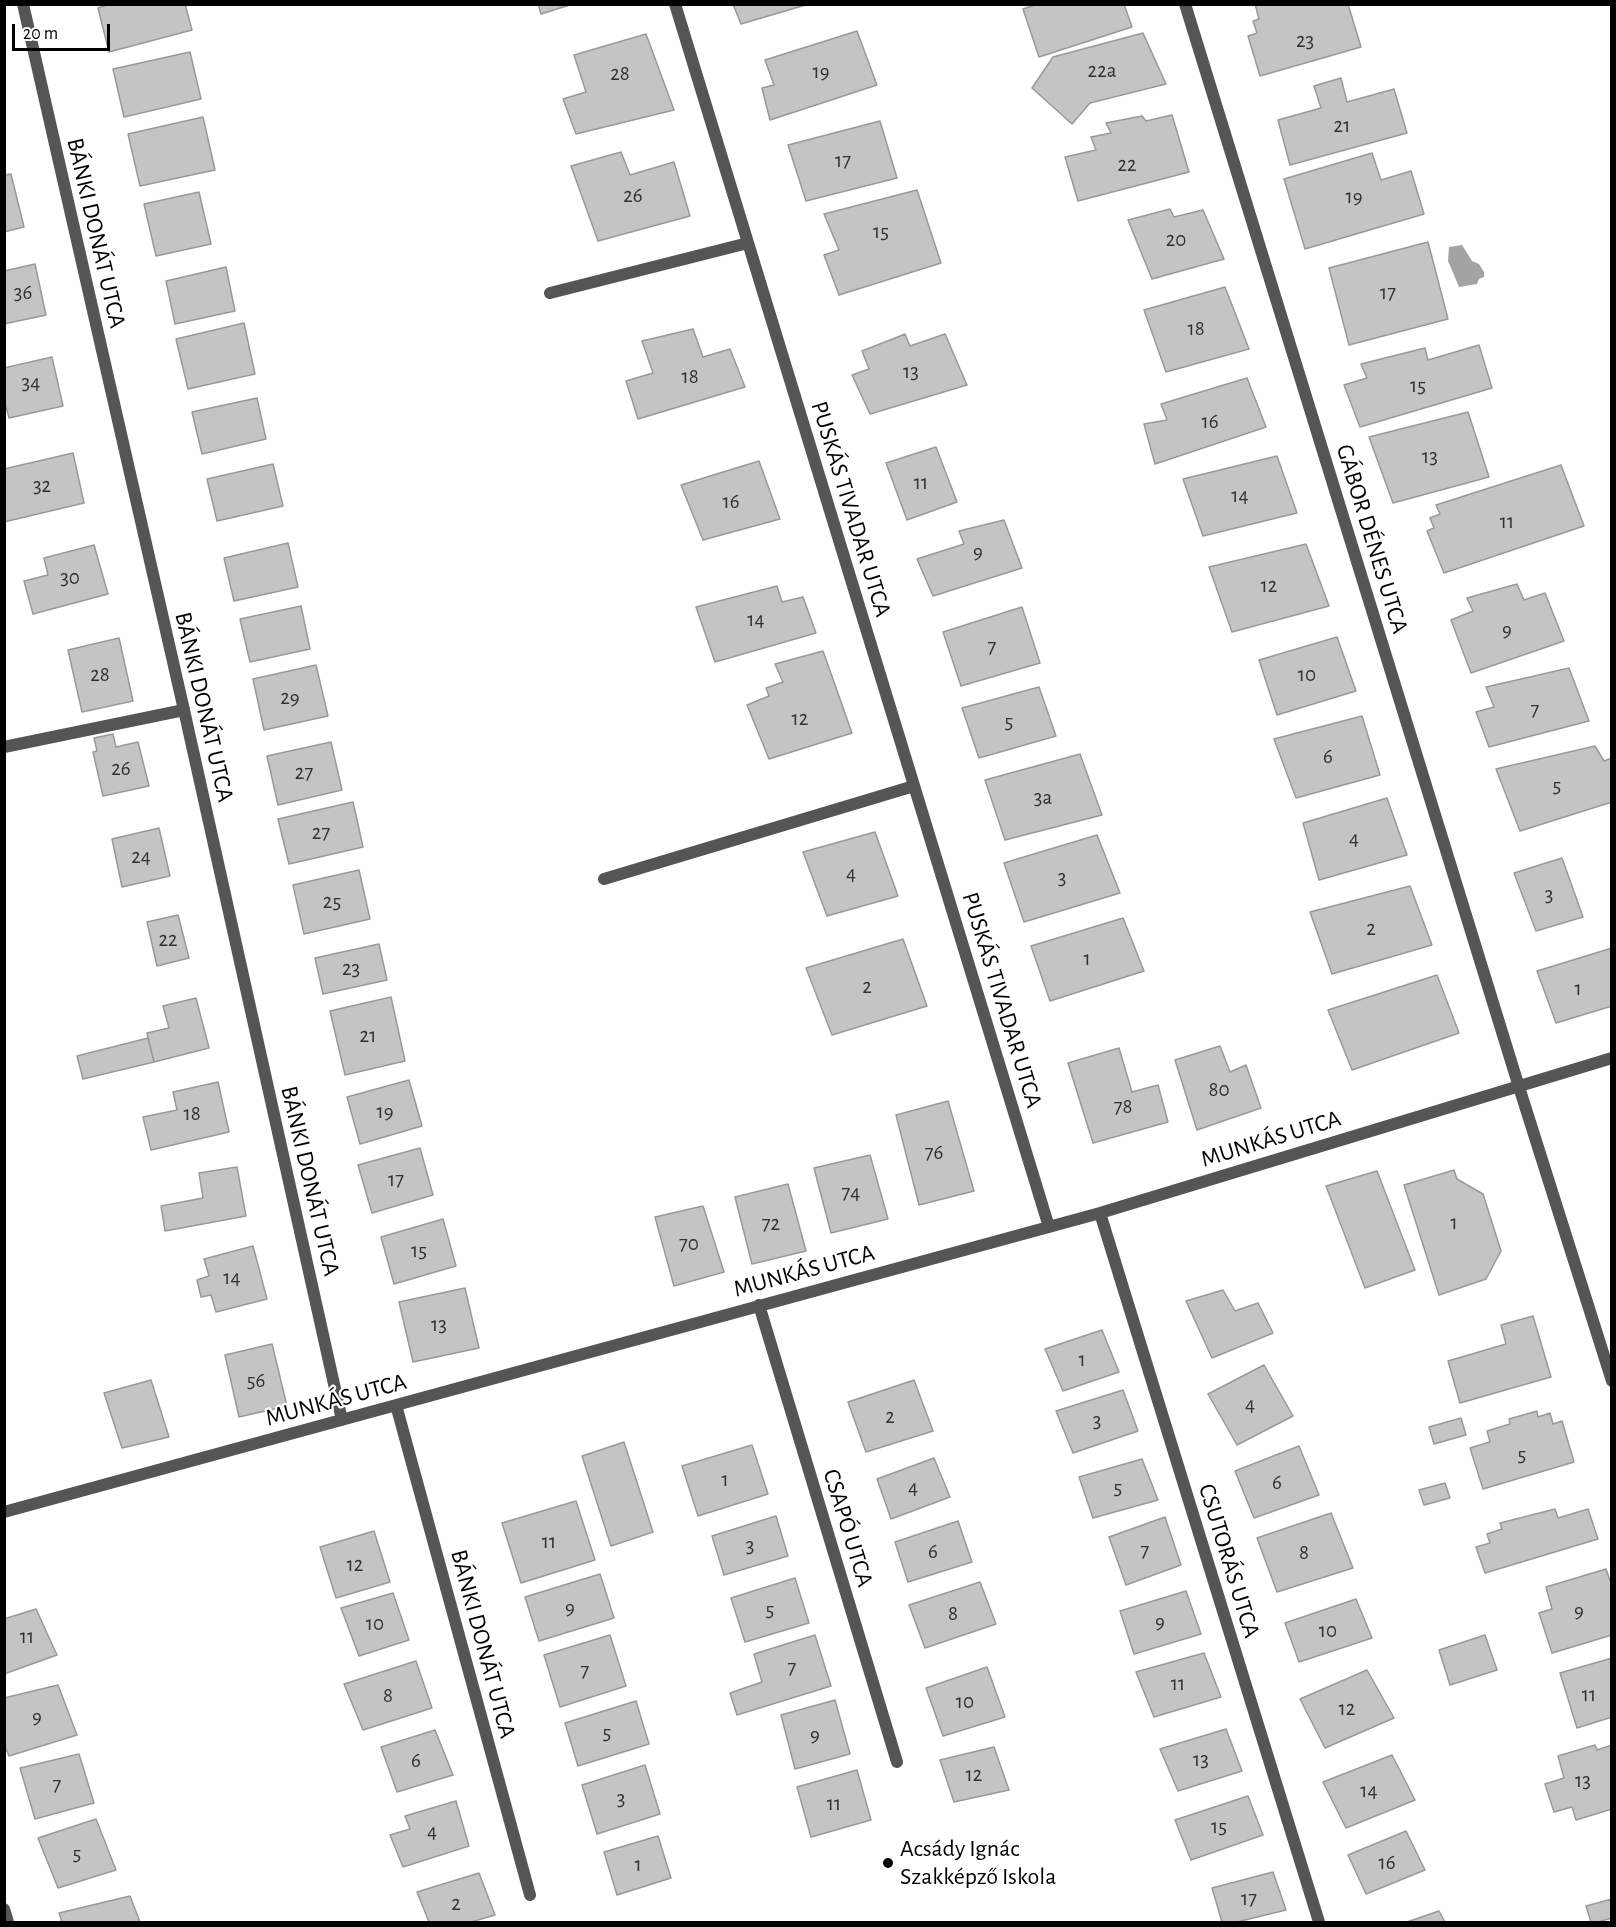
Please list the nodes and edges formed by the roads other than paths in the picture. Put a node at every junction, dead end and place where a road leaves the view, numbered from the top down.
1 (22, 4) edge
2 (675, 4) edge
3 (1185, 4) edge
4 (748, 243) junction
5 (550, 293) dead end
6 (184, 710) junction
7 (4, 747) edge
8 (914, 786) junction
9 (604, 879) dead end
10 (1611, 1058) edge
11 (1519, 1087) junction
12 (1100, 1213) junction
13 (1049, 1227) junction
14 (759, 1305) junction
15 (1611, 1381) edge
16 (396, 1405) junction
17 (342, 1420) junction
18 (4, 1512) edge
19 (897, 1762) dead end
20 (530, 1895) dead end
21 (4, 1909) edge
22 (8, 1923) edge
23 (1319, 1923) edge

1 - 6 street, BÁNKI DONÁT UTCA
2 - 4 street, PUSKÁS TIVADAR UTCA
3 - 11 street, GÁBOR DÉNES UTCA
4 - 5 street
4 - 8 street, PUSKÁS TIVADAR UTCA
6 - 7 street
6 - 17 street, BÁNKI DONÁT UTCA
8 - 9 street
8 - 13 street, PUSKÁS TIVADAR UTCA
10 - 11 street, MUNKÁS UTCA
11 - 12 street, MUNKÁS UTCA
11 - 15 street, GÁBOR DÉNES UTCA
12 - 13 street, MUNKÁS UTCA
12 - 23 street, CSUTORÁS UTCA
13 - 14 street, MUNKÁS UTCA
14 - 16 street, MUNKÁS UTCA
14 - 19 street, CSAPÓ UTCA
16 - 17 street, MUNKÁS UTCA
16 - 20 street, BÁNKI DONÁT UTCA
17 - 18 street, MUNKÁS UTCA
21 - 22 street

